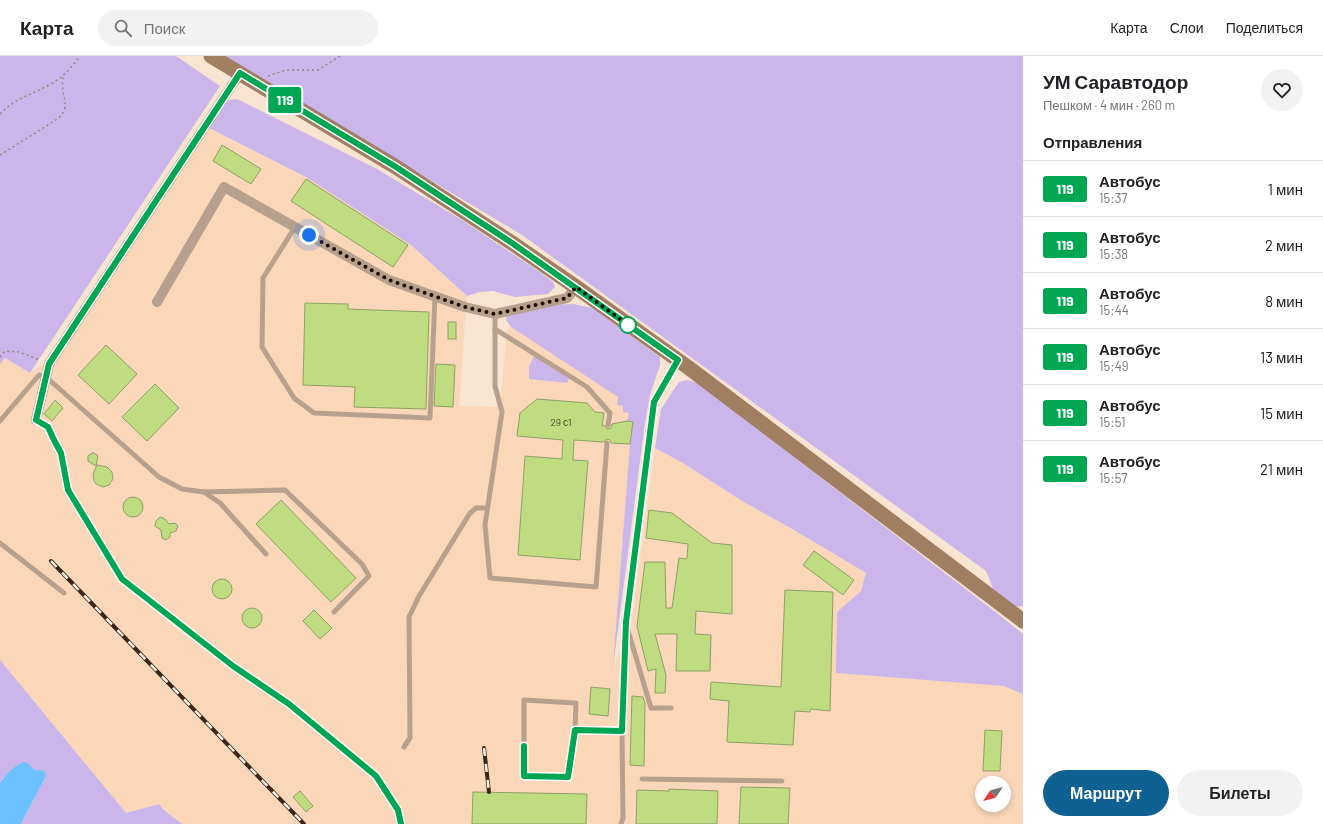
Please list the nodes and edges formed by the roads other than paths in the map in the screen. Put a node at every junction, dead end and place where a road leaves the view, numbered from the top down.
1 (211, 56) edge
2 (246, 77) junction
3 (295, 227) junction
4 (576, 287) junction
5 (435, 296) junction
6 (157, 302) dead end
7 (495, 314) junction
8 (495, 329) junction
9 (678, 360) junction
10 (46, 377) junction
11 (36, 420) joint
12 (0, 421) edge
13 (608, 425) dead end
14 (607, 443) dead end
15 (204, 492) junction
16 (487, 508) junction
17 (0, 542) edge
18 (266, 554) dead end
19 (64, 594) dead end
20 (334, 612) dead end
21 (1023, 621) edge
22 (626, 622) junction
23 (671, 708) dead end
24 (575, 730) junction
25 (622, 731) junction
26 (404, 747) dead end
27 (642, 779) dead end
28 (782, 781) dead end
29 (623, 822) edge
30 (401, 824) edge

1 - 2 main road
2 - 4 main road
2 - 10 street
3 - 5 street
3 - 5 lane
3 - 6 street
4 - 7 street
4 - 9 main road
5 - 7 street
7 - 8 lane
8 - 13 lane
8 - 16 lane
9 - 21 main road
9 - 22 lane
10 - 11 street
10 - 12 lane
10 - 15 lane
11 - 30 lane
14 - 16 lane
15 - 18 lane
15 - 20 lane
16 - 26 lane
17 - 19 lane
22 - 23 lane
22 - 25 lane
24 - 24 lane
24 - 25 lane
25 - 29 lane
27 - 28 lane

